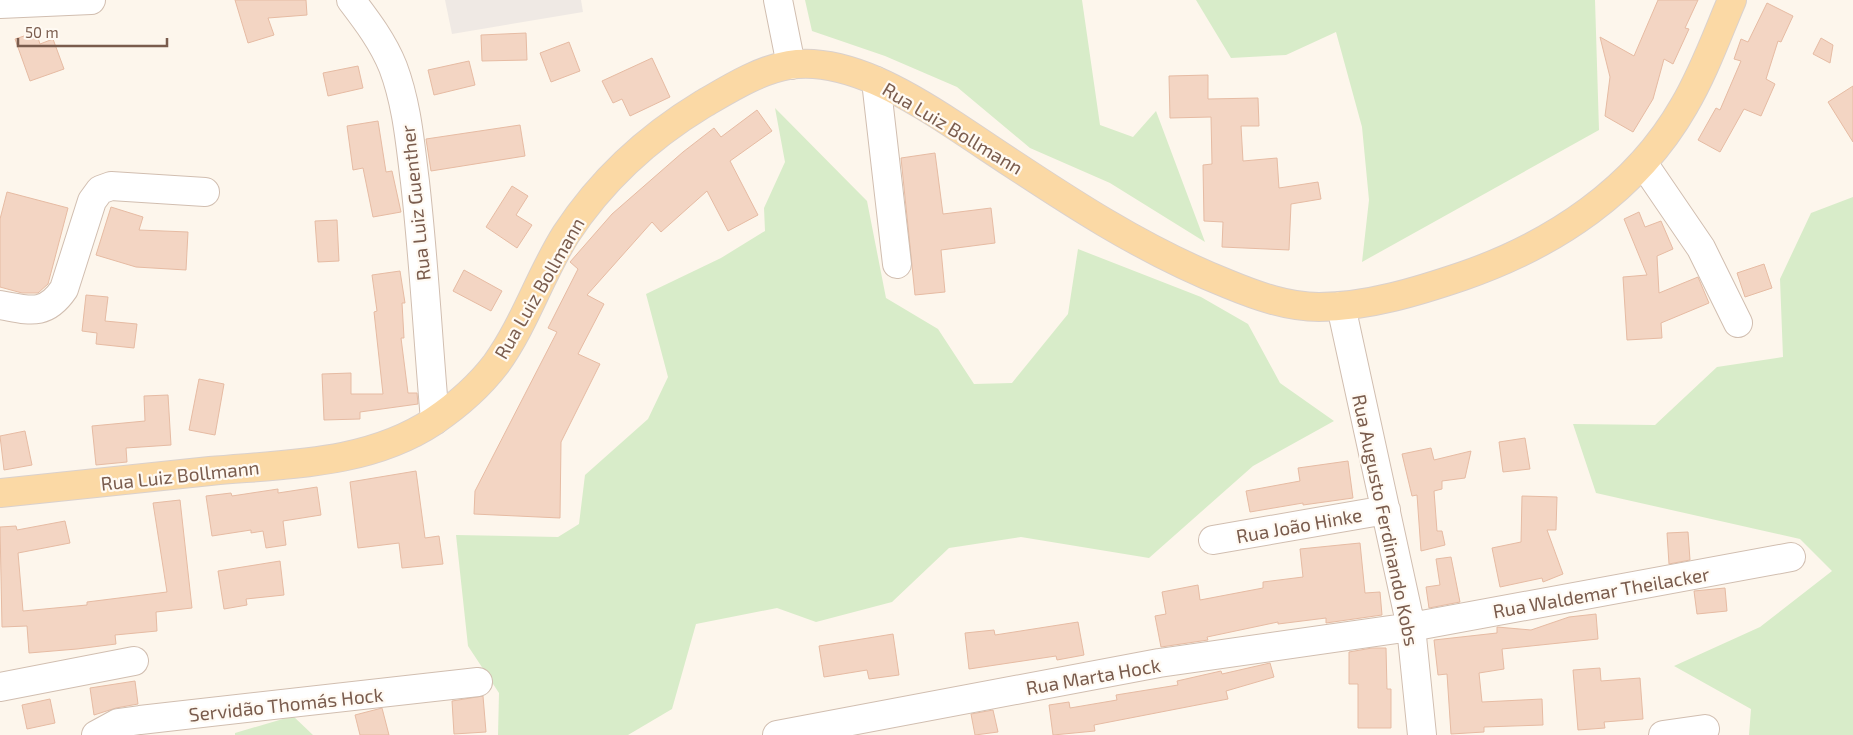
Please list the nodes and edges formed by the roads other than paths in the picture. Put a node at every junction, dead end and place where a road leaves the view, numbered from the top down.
1 (91, 0) edge
2 (351, 0) edge
3 (778, 0) edge
4 (1732, 0) edge
5 (0, 4) edge
6 (791, 65) junction
7 (876, 81) junction
8 (1643, 163) junction
9 (205, 192) dead end
10 (897, 264) dead end
11 (0, 305) edge
12 (1341, 306) junction
13 (1738, 323) dead end
14 (435, 420) junction
15 (0, 493) edge
16 (1386, 510) junction
17 (1213, 540) dead end
18 (1791, 557) dead end
19 (1411, 627) junction
20 (134, 661) dead end
21 (478, 682) dead end
22 (0, 687) edge
23 (1704, 729) dead end
24 (96, 735) edge
25 (777, 735) edge
26 (1422, 735) edge
27 (1663, 735) edge

1 - 5 street
2 - 14 street, Rua Luiz Guenther
3 - 6 street
4 - 8 main road, Rua Luiz Bollmann
6 - 7 main road, Rua Luiz Bollmann
6 - 14 main road, Rua Luiz Bollmann
7 - 10 street
7 - 12 main road, Rua Luiz Bollmann
8 - 12 main road, Rua Luiz Bollmann
8 - 13 street
9 - 11 street
12 - 16 street, Rua Augusto Ferdinando Kobs
14 - 15 main road, Rua Luiz Bollmann
16 - 17 street, Rua João Hinke
16 - 19 street, Rua Augusto Ferdinando Kobs
18 - 19 street, Rua Waldemar Theilacker
19 - 25 street, Rua Marta Hock
19 - 26 street, Rua Augusto Ferdinando Kobs
20 - 22 street
21 - 24 street, Servidão Thomás Hock
23 - 27 street

